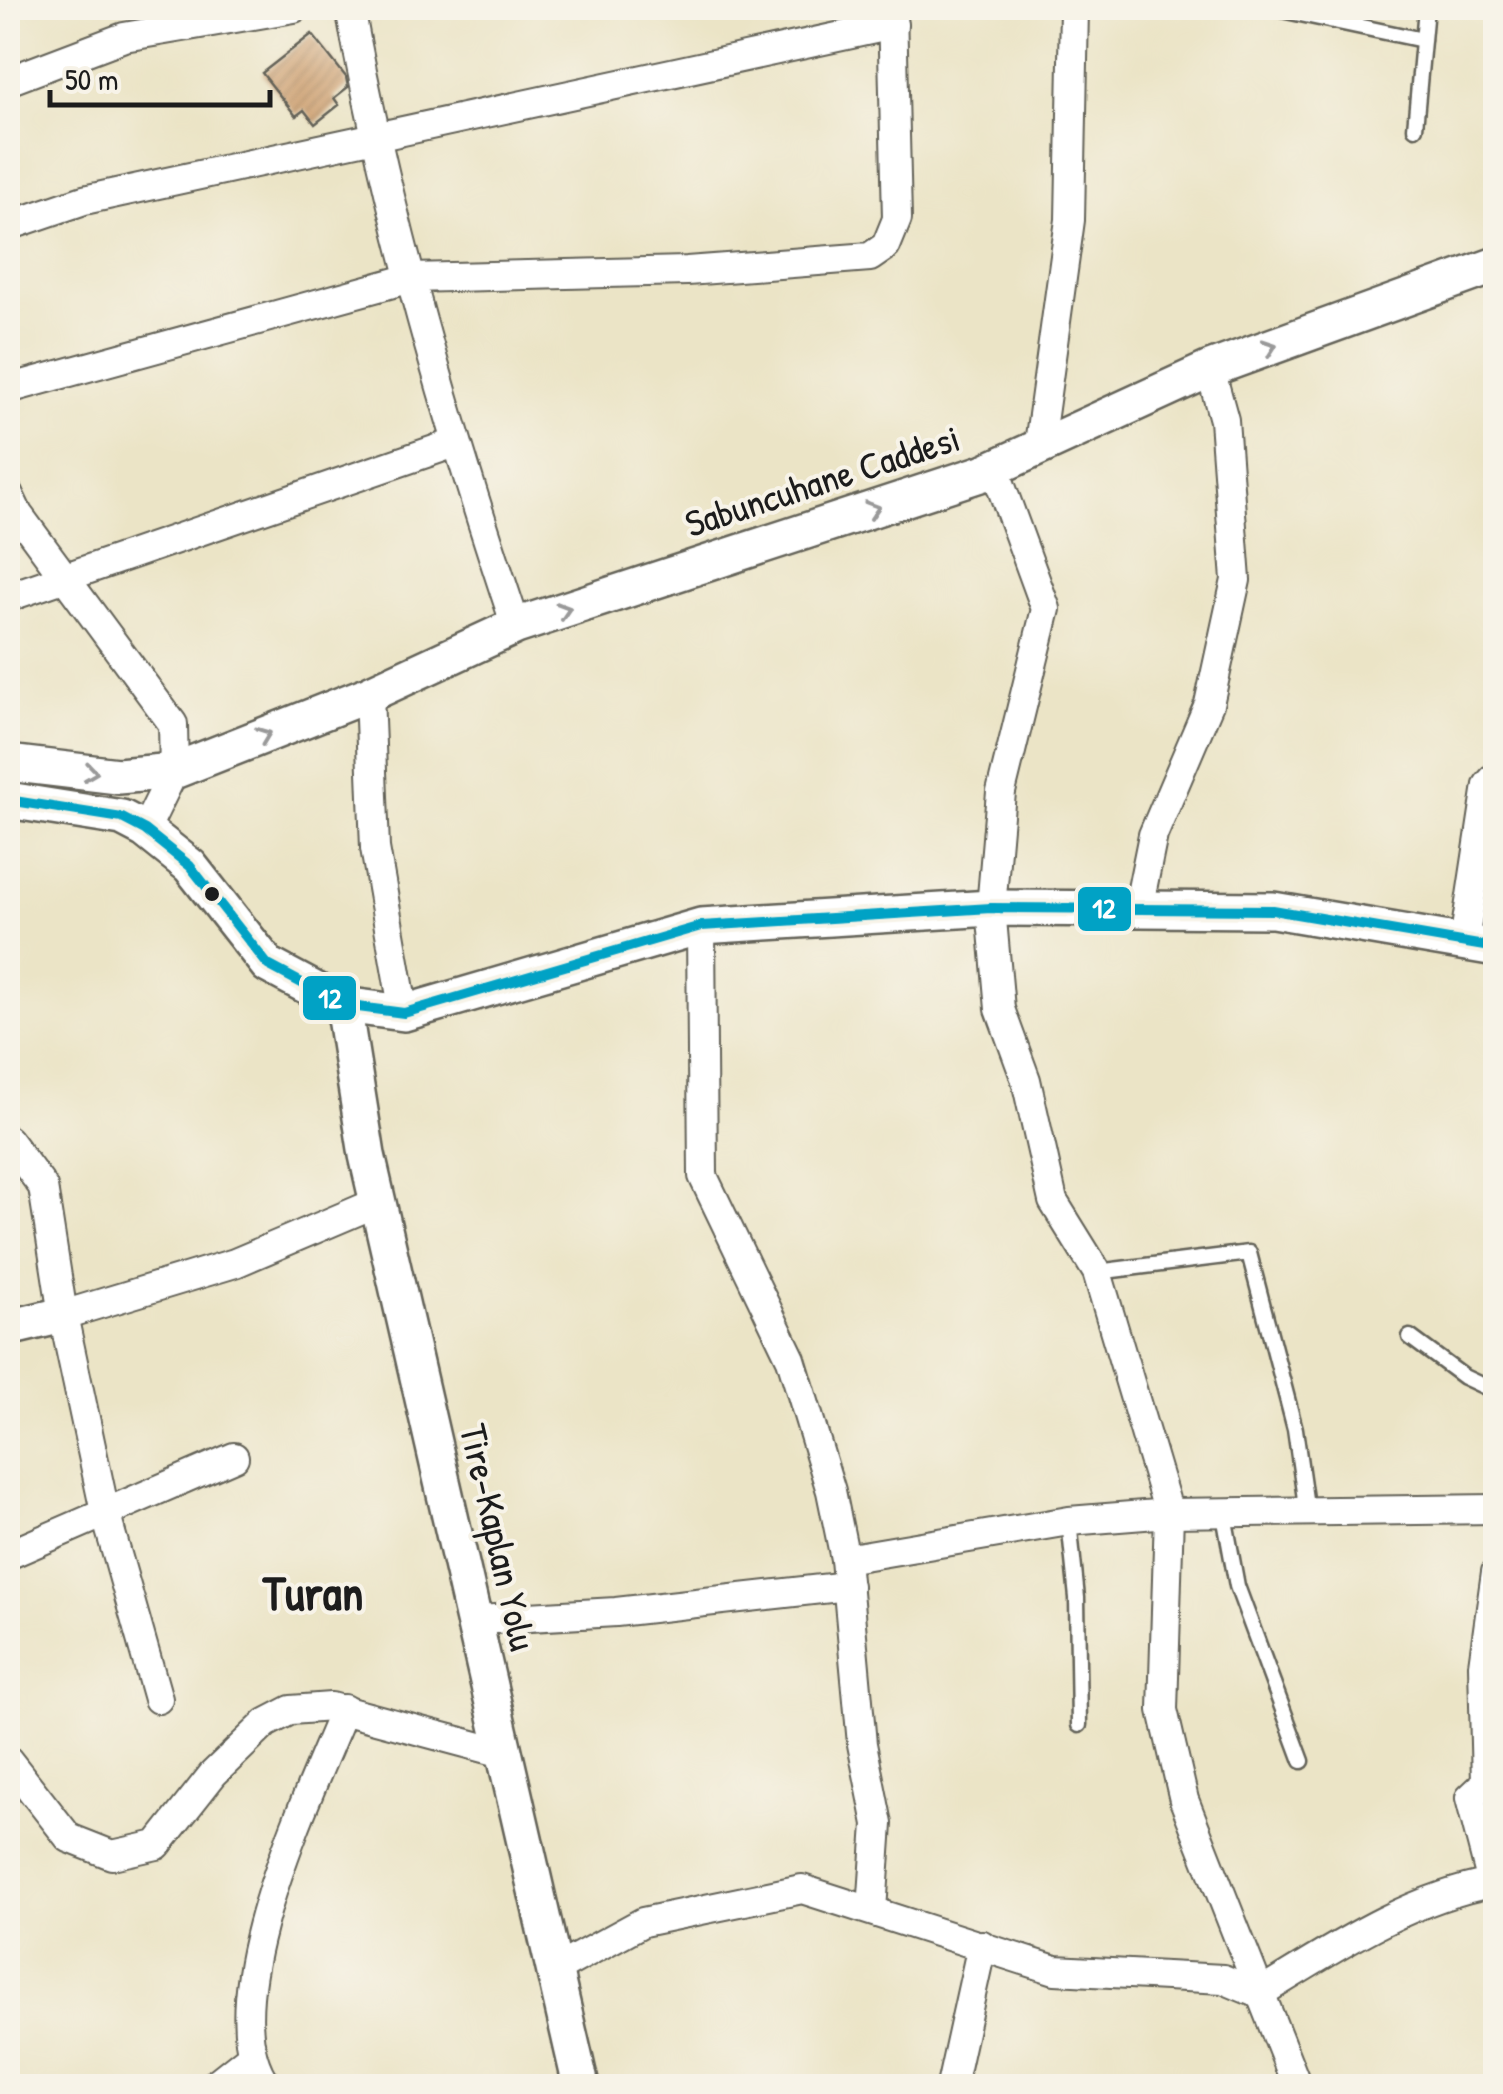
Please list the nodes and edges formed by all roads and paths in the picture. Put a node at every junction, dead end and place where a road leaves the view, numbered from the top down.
1 (294, 8) edge
2 (350, 8) edge
3 (1074, 8) edge
4 (1272, 8) edge
5 (1426, 8) edge
6 (893, 16) edge
7 (1423, 40) junction
8 (8, 81) edge
9 (1415, 128) dead end
10 (373, 136) junction
11 (8, 226) edge
12 (1496, 265) edge
13 (411, 278) junction
14 (1210, 369) junction
15 (8, 389) edge
16 (455, 442) junction
17 (1039, 444) junction
18 (994, 467) junction
19 (8, 492) edge
20 (64, 577) junction
21 (8, 597) edge
22 (516, 626) junction
23 (370, 694) junction
24 (8, 763) edge
25 (174, 771) junction
26 (1496, 776) edge
27 (8, 800) edge
28 (145, 830) junction
29 (991, 908) junction
30 (1138, 909) junction
31 (700, 926) junction
32 (1480, 945) edge
33 (344, 1005) junction
34 (404, 1013) junction
35 (8, 1140) edge
36 (378, 1202) junction
37 (1097, 1272) junction
38 (63, 1315) junction
39 (8, 1328) edge
40 (1410, 1337) dead end
41 (1496, 1392) edge
42 (234, 1457) dead end
43 (1496, 1508) edge
44 (105, 1512) junction
45 (1169, 1513) junction
46 (1307, 1513) junction
47 (1224, 1515) junction
48 (1069, 1520) junction
49 (8, 1554) edge
50 (847, 1572) junction
51 (1496, 1572) edge
52 (477, 1620) junction
53 (158, 1699) dead end
54 (344, 1709) junction
55 (1079, 1724) dead end
56 (503, 1753) junction
57 (8, 1760) edge
58 (1302, 1761) dead end
59 (1494, 1882) edge
60 (872, 1910) junction
61 (982, 1945) junction
62 (553, 1971) junction
63 (1259, 1994) junction
64 (251, 2056) junction
65 (213, 2086) edge
66 (267, 2086) edge
67 (581, 2086) edge
68 (951, 2086) edge
69 (1297, 2086) edge

1 - 8 street
2 - 10 street
3 - 17 street
4 - 7 lane
5 - 7 lane
6 - 10 street
6 - 13 street
7 - 9 lane
10 - 11 street
10 - 13 street
14 -> 12 street, Sabuncuhane Caddesi
13 - 15 street
13 - 16 street
14 - 17 street, Sabuncuhane Caddesi
14 - 30 street
16 - 20 street
16 - 22 street
17 - 18 street, Sabuncuhane Caddesi
22 -> 18 street, Sabuncuhane Caddesi
18 - 29 street
19 - 20 street
20 - 21 street
20 - 25 street
22 - 23 street, Sabuncuhane Caddesi
25 -> 23 street, Sabuncuhane Caddesi
23 - 34 street
24 -> 25 street, Sabuncuhane Caddesi
25 - 28 street
26 - 32 street
27 - 28 street
28 - 33 street
29 - 30 street
29 - 31 street
29 - 37 street
30 - 32 street
31 - 34 street
31 - 50 street
33 - 34 street
33 - 36 street, Tire-Kaplan Yolu
35 - 38 street
36 - 38 street
36 - 52 street, Tire-Kaplan Yolu
37 - 45 street
37 - 46 lane
38 - 39 street
38 - 44 street
40 - 41 lane
42 - 44 street
43 - 46 street
44 - 49 street
44 - 53 street
45 - 47 street
45 - 48 street
45 - 63 street
46 - 47 street
47 - 58 lane
48 - 50 street
48 - 55 lane
50 - 52 street
50 - 60 street
51 - 59 street
52 - 56 street, Tire-Kaplan Yolu
54 - 56 street
54 - 57 street
54 - 64 street
56 - 62 street, Tire-Kaplan Yolu
59 - 63 street
60 - 61 street
60 - 62 street
61 - 63 street
61 - 68 street
62 - 67 street, Tire-Kaplan Yolu
63 - 69 street
64 - 65 street
64 - 66 street

